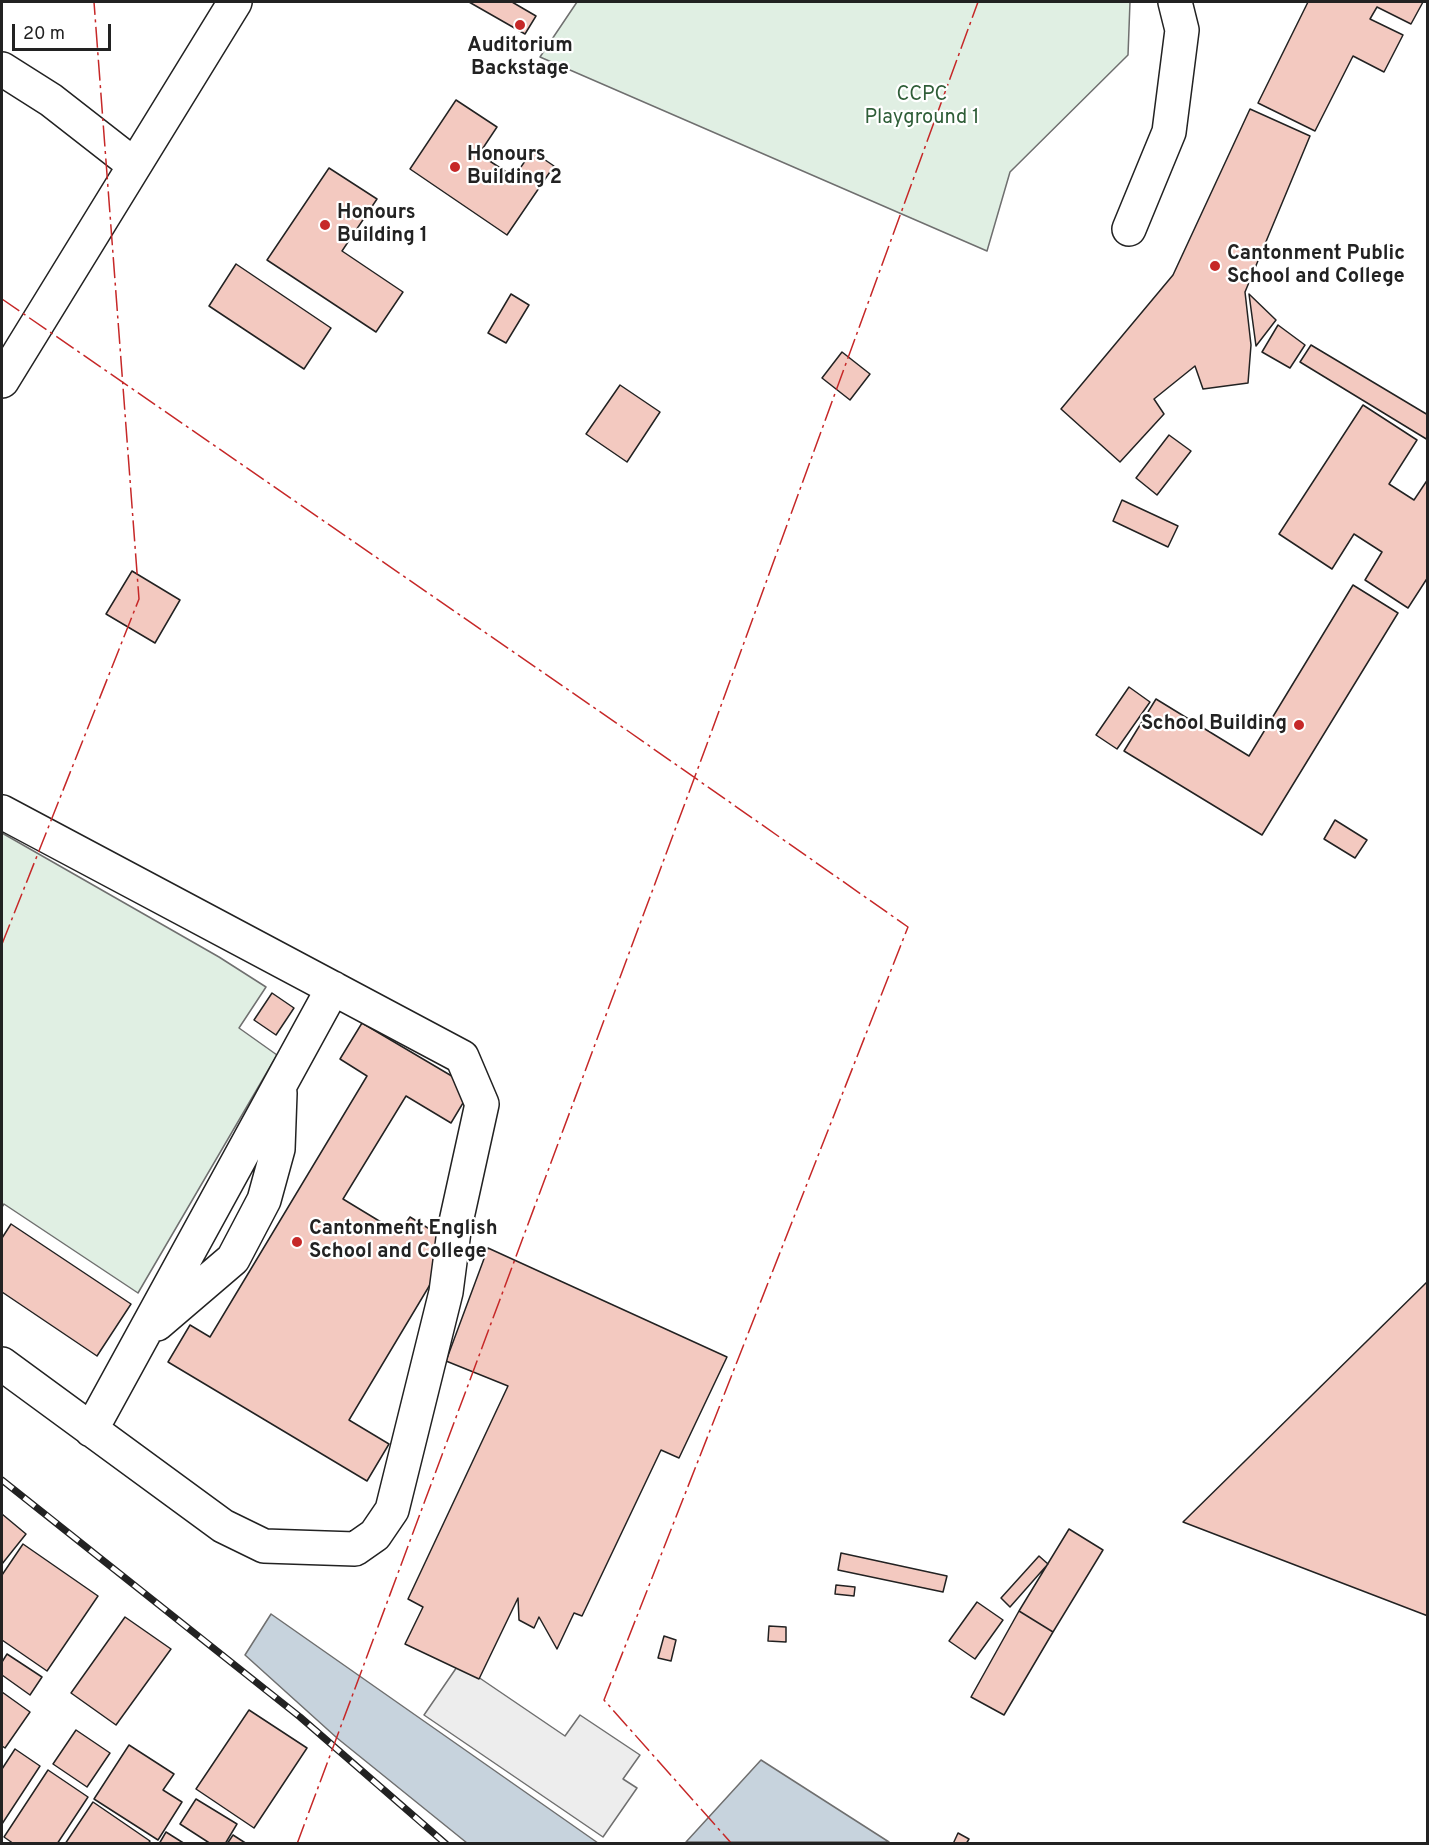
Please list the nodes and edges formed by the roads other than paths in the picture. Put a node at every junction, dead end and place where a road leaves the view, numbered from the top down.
1 (235, 2) edge
2 (1175, 2) edge
3 (2, 69) edge
4 (133, 164) junction
5 (1129, 229) dead end
6 (2, 381) edge
7 (2, 812) edge
8 (333, 988) junction
9 (2, 1364) edge
10 (92, 1430) junction

1 - 4 street
2 - 5 street
3 - 4 street
4 - 6 street
7 - 8 street
8 - 10 street
8 - 10 street
9 - 10 street

